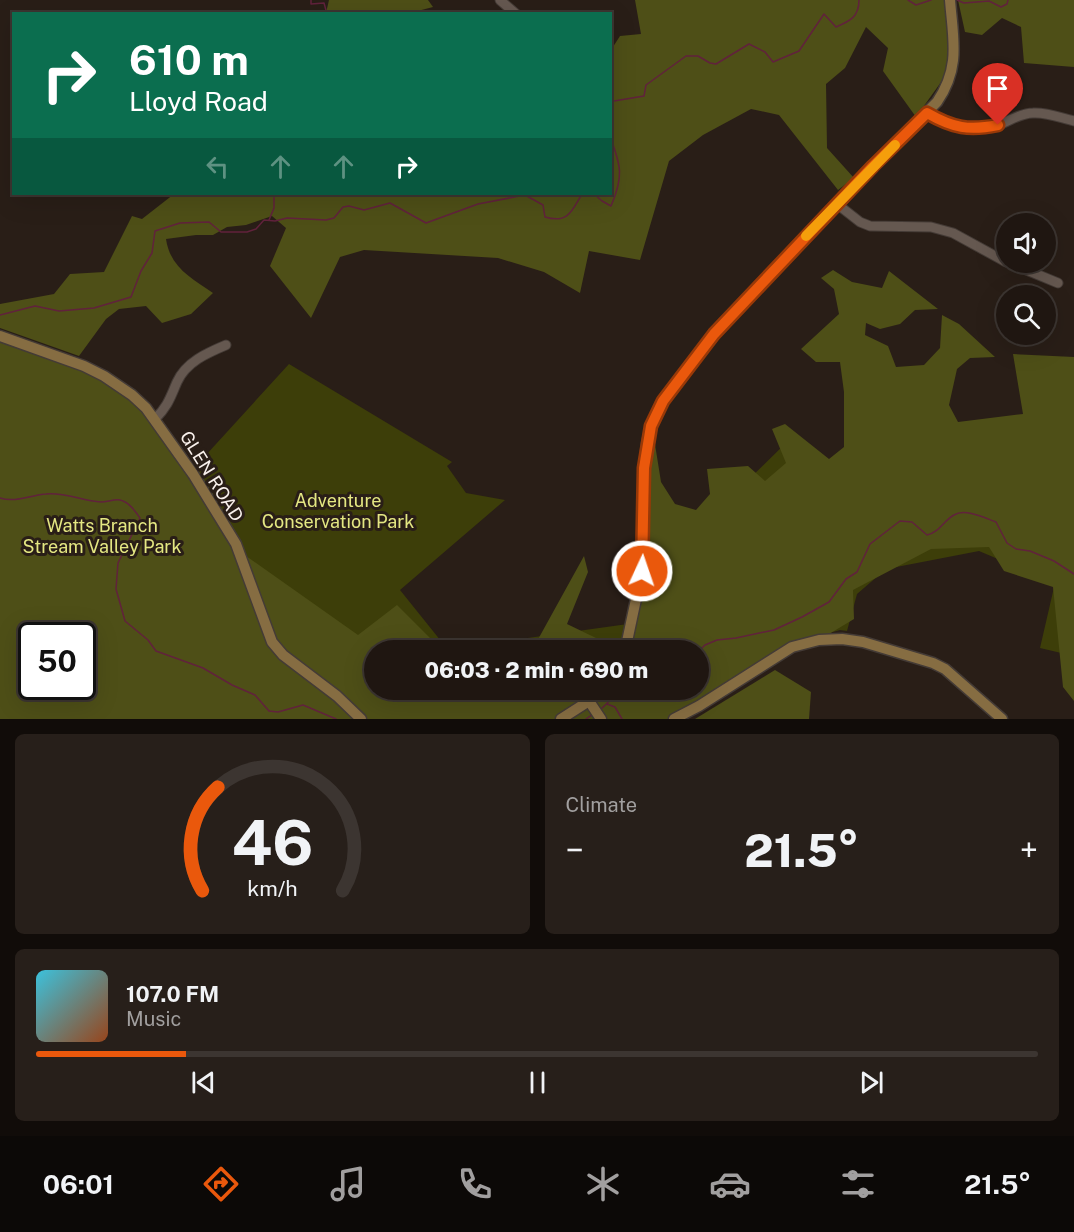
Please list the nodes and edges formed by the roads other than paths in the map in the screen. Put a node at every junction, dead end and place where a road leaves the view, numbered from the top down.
1 (950, 0) edge
2 (500, 1) edge
3 (515, 12) edge
4 (927, 113) junction
5 (1074, 121) edge
6 (837, 204) junction
7 (996, 256) edge
8 (1034, 273) edge
9 (1059, 283) dead end
10 (0, 336) edge
11 (226, 345) dead end
12 (155, 419) junction
13 (627, 640) edge
14 (594, 700) edge
15 (592, 704) junction
16 (361, 719) edge
17 (561, 719) edge
18 (601, 719) edge
19 (674, 719) edge
20 (1002, 719) edge

1 - 4 main road
2 - 3 street
4 - 5 street
4 - 6 main road
6 - 7 street
6 - 13 main road
8 - 9 street
10 - 12 main road, GLEN ROAD
11 - 12 street
12 - 16 main road, GLEN ROAD
14 - 15 main road
15 - 17 main road
15 - 18 main road
19 - 20 main road

